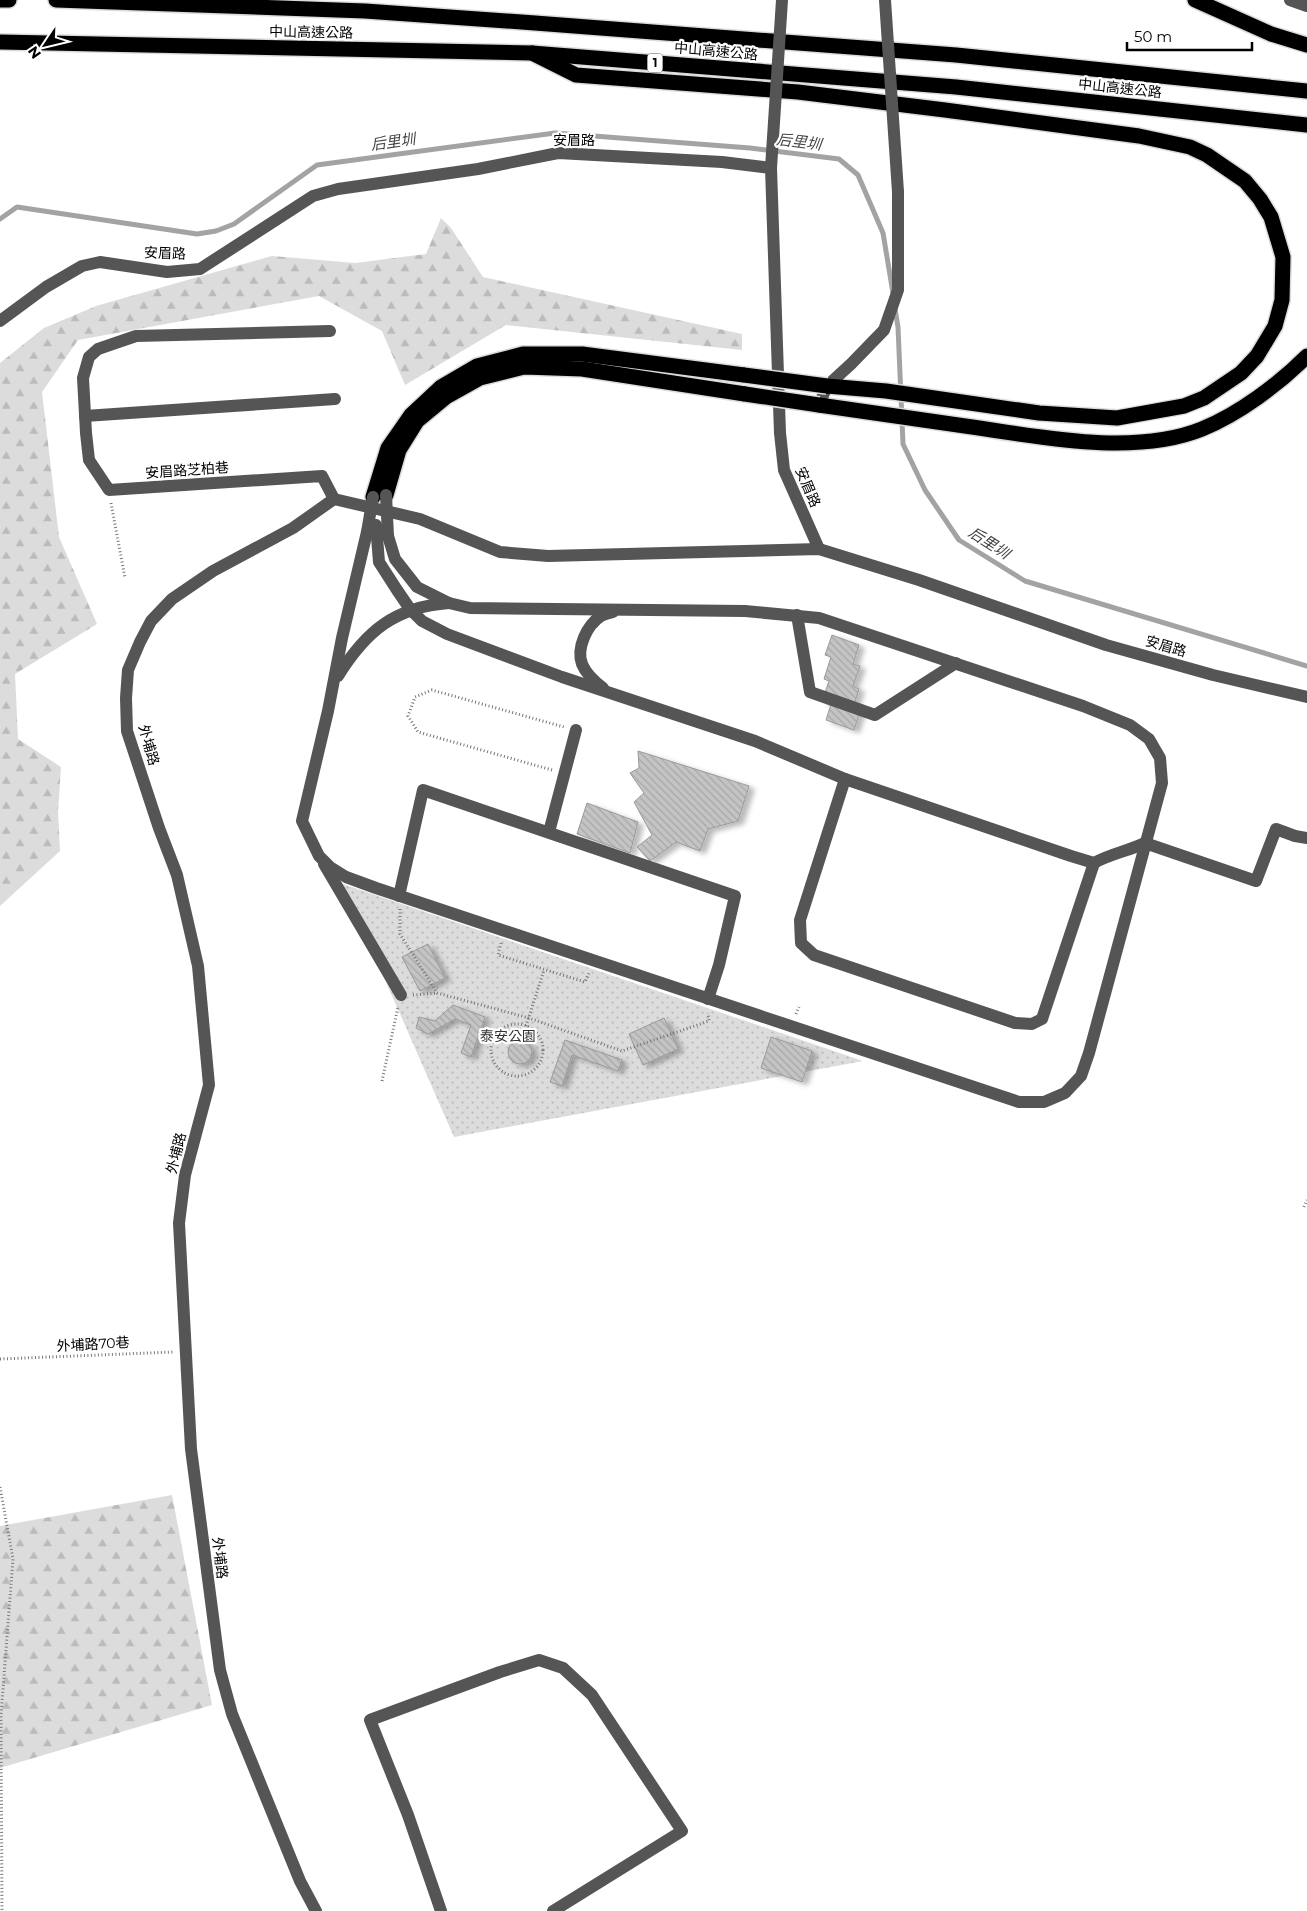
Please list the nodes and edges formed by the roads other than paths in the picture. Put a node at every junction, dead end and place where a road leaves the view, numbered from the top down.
1 (0, 0) edge
2 (9, 0) edge
3 (56, 0) edge
4 (782, 0) edge
5 (885, 0) edge
6 (1195, 0) edge
7 (1290, 0) edge
8 (1307, 6) edge
9 (0, 42) edge
10 (1307, 45) edge
11 (532, 53) junction
12 (1307, 91) edge
13 (1307, 125) edge
14 (771, 168) junction
15 (0, 321) edge
16 (330, 330) dead end
17 (1307, 356) edge
18 (827, 386) junction
19 (335, 398) dead end
20 (819, 405) junction
21 (85, 416) junction
22 (380, 496) junction
23 (334, 499) junction
24 (372, 528) junction
25 (819, 550) junction
26 (449, 603) junction
27 (410, 610) junction
28 (617, 610) junction
29 (797, 616) junction
30 (956, 663) junction
31 (333, 684) junction
32 (608, 692) junction
33 (1307, 697) edge
34 (576, 730) road end
35 (845, 779) junction
36 (549, 832) junction
37 (1307, 838) edge
38 (1145, 844) junction
39 (319, 856) junction
40 (1094, 863) junction
41 (399, 896) junction
42 (401, 995) road end
43 (708, 999) junction
44 (316, 1911) edge
45 (441, 1911) edge
46 (553, 1911) edge

1 - 2 highway
3 - 12 highway, 中山高速公路
4 - 14 street, bridge
5 - 18 street, bridge
6 - 10 highway
7 - 8 street
9 - 11 highway, 中山高速公路 / 1
11 - 13 highway, 中山高速公路 / 1
11 - 18 highway
14 - 15 street, 安眉路
14 - 25 street, 安眉路
16 - 21 street
17 - 20 highway
18 - 20 street
18 - 22 highway, bridge
19 - 21 street
20 - 22 highway, bridge
21 - 23 street, 安眉路芝柏巷
22 - 24 street, bridge
22 - 26 street, bridge
23 - 25 street, 安眉路
23 - 44 street, 外埔路
24 - 27 street
24 - 31 street
25 - 33 street, 安眉路
26 - 27 street
26 - 28 street
27 - 31 street
27 - 32 street
28 - 29 street
28 - 32 street
29 - 30 street
29 - 30 street
30 - 38 street
31 - 39 street
32 - 35 street
34 - 36 street
35 - 40 street
35 - 40 street
36 - 41 street
36 - 43 street
37 - 38 street
38 - 40 street
38 - 43 street
39 - 41 street
39 - 42 street
41 - 43 street
45 - 46 street

